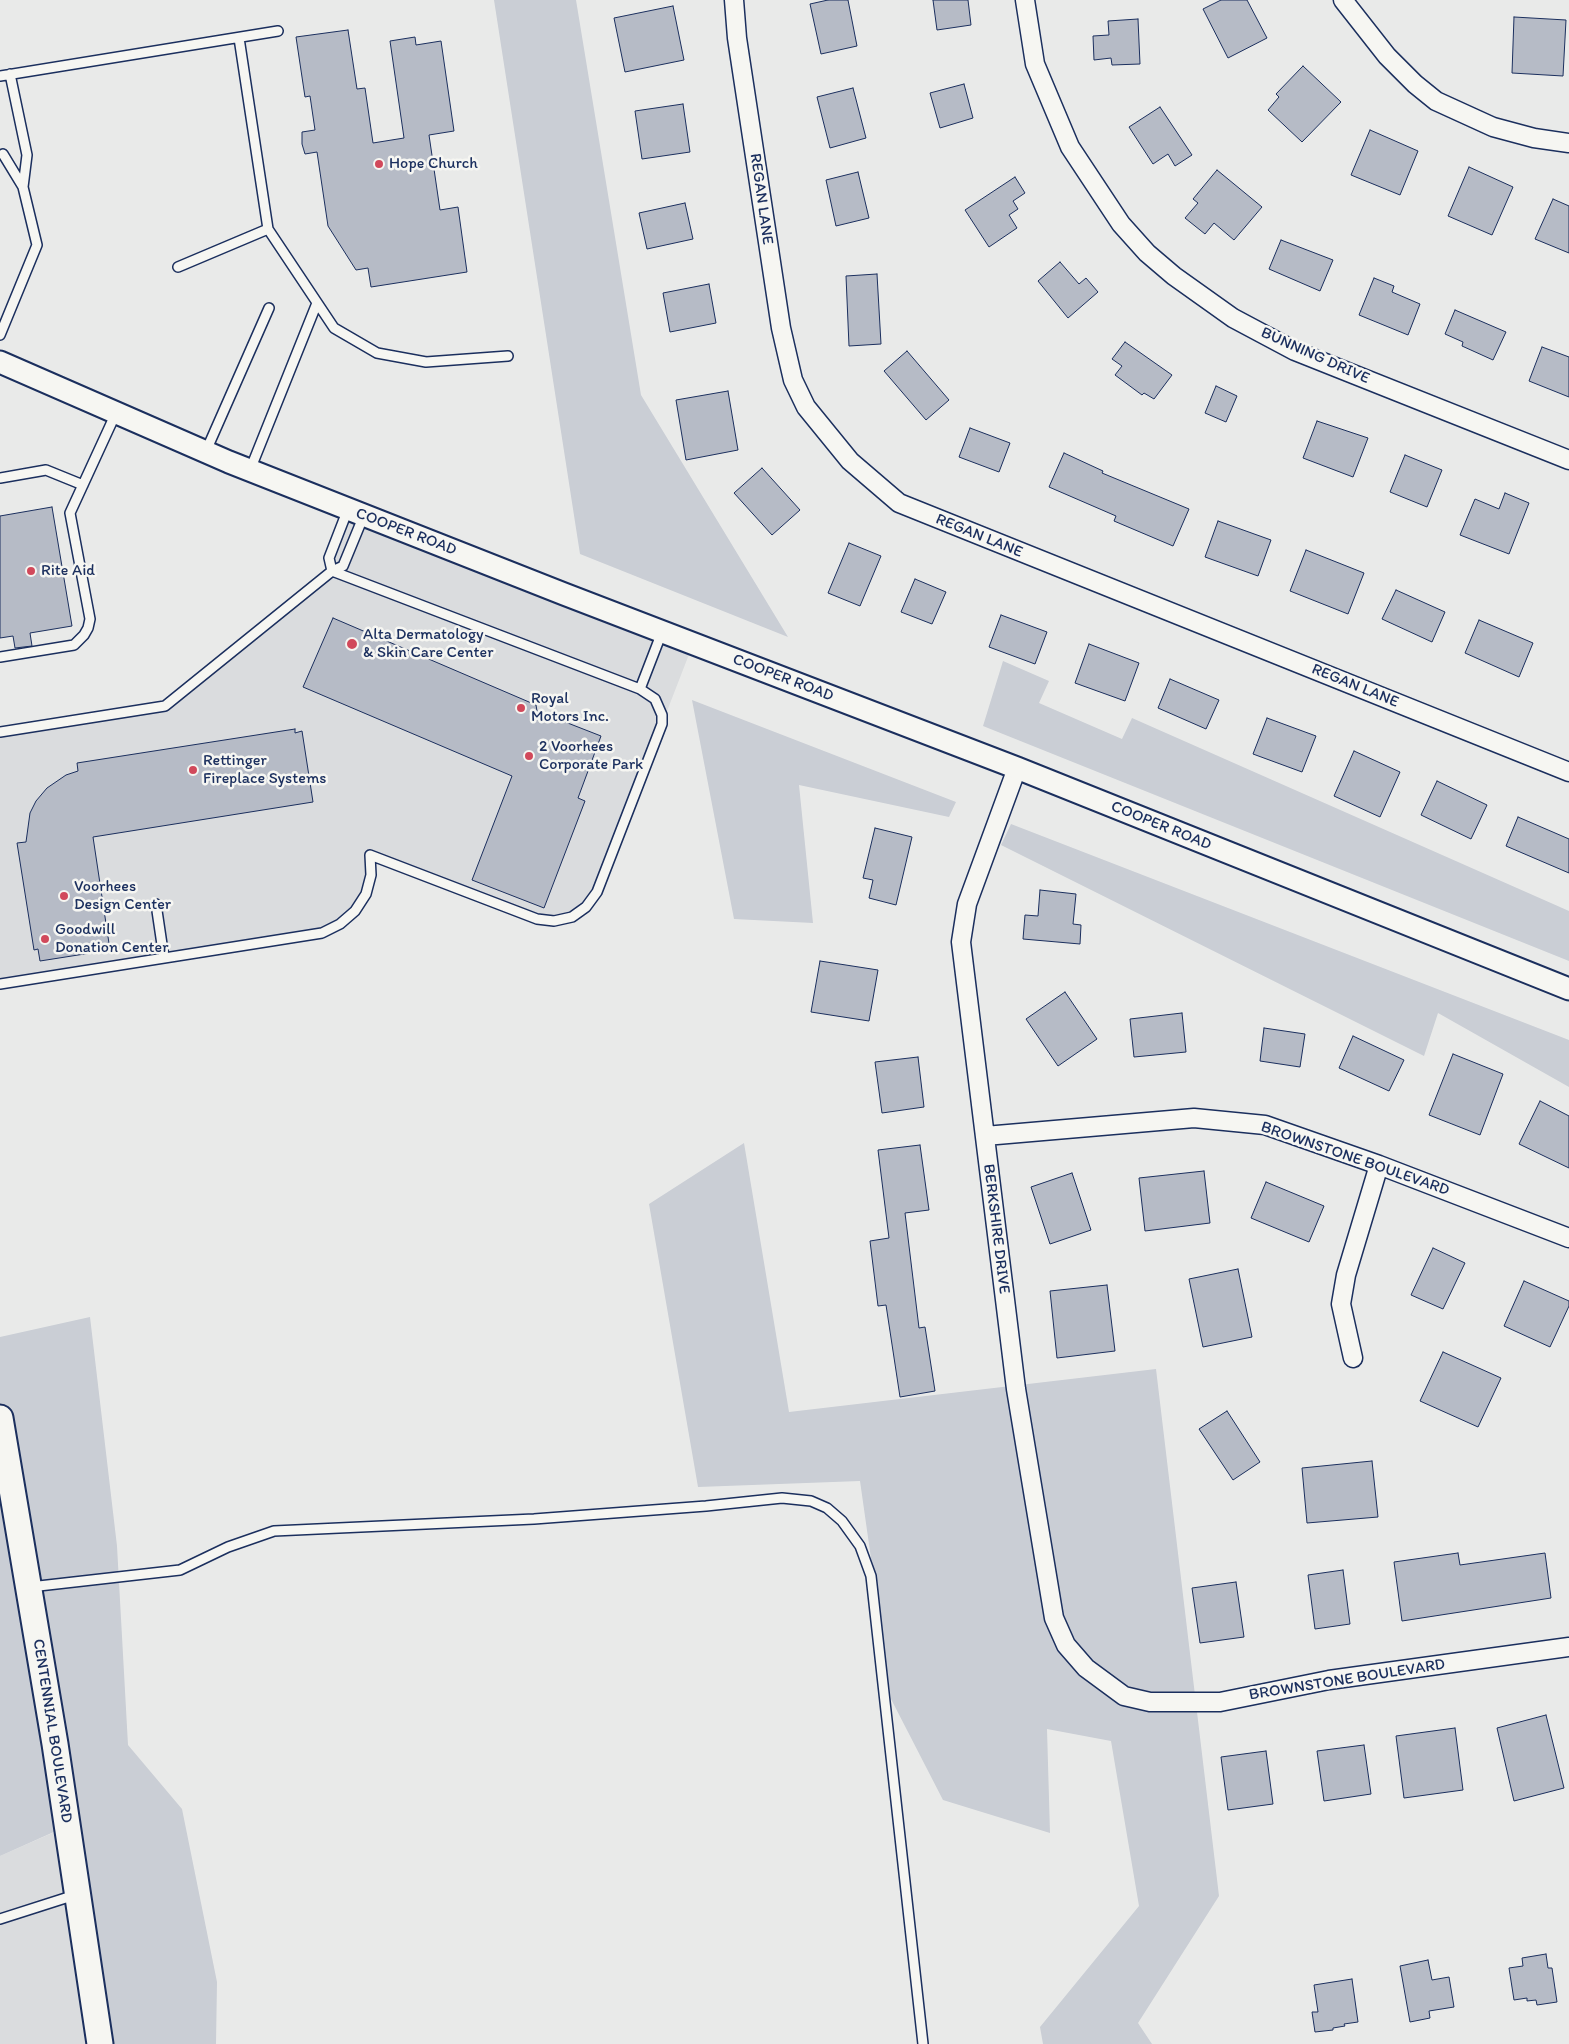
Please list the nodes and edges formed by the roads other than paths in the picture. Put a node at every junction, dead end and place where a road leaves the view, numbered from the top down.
1 (734, 0) edge
2 (1025, 0) edge
3 (1343, 0) edge
4 (278, 32) dead end
5 (239, 38) junction
6 (10, 74) junction
7 (0, 76) edge
8 (1569, 143) edge
9 (3, 154) dead end
10 (23, 187) junction
11 (268, 229) junction
12 (178, 267) dead end
13 (317, 302) junction
14 (269, 308) dead end
15 (0, 335) edge
16 (508, 356) dead end
17 (0, 362) edge
18 (116, 412) junction
19 (205, 452) junction
20 (1569, 460) edge
21 (250, 470) junction
22 (0, 478) edge
23 (83, 485) junction
24 (356, 512) junction
25 (332, 571) junction
26 (662, 632) junction
27 (0, 657) edge
28 (640, 689) junction
29 (0, 732) edge
30 (1017, 768) junction
31 (1569, 772) edge
32 (156, 904) dead end
33 (164, 958) junction
34 (0, 984) edge
35 (1569, 989) edge
36 (984, 1136) junction
37 (1379, 1165) junction
38 (1569, 1238) edge
39 (1353, 1358) dead end
40 (0, 1418) edge
41 (28, 1588) junction
42 (1569, 1647) edge
43 (1101, 1679) joint
44 (78, 1895) junction
45 (0, 1919) edge
46 (100, 2044) edge
47 (923, 2044) edge

1 - 31 street, REGAN LANE
2 - 20 street, BUNNING DRIVE
3 - 8 street
4 - 5 lane
5 - 6 lane
5 - 11 lane
6 - 7 lane
6 - 10 lane
9 - 10 lane
10 - 15 lane
11 - 12 lane
11 - 13 lane
13 - 16 lane
13 - 21 lane
14 - 19 lane
17 - 18 street, COOPER ROAD
18 - 19 street, COOPER ROAD
18 - 23 lane
19 - 21 street, COOPER ROAD
21 - 24 street, COOPER ROAD
22 - 23 lane
23 - 27 lane
24 - 25 lane
24 - 25 lane
24 - 26 street, COOPER ROAD
25 - 28 lane
25 - 29 lane
26 - 28 lane
26 - 30 street, COOPER ROAD
28 - 33 lane
30 - 35 street, COOPER ROAD
30 - 36 street, BERKSHIRE DRIVE
32 - 33 lane
33 - 34 lane
36 - 37 street, BROWNSTONE BOULEVARD
36 - 43 street, BERKSHIRE DRIVE
37 - 38 street, BROWNSTONE BOULEVARD
37 - 39 street
40 - 41 main road, CENTENNIAL BOULEVARD
41 - 44 main road, CENTENNIAL BOULEVARD
41 - 47 lane
42 - 43 street, BROWNSTONE BOULEVARD
44 - 45 lane
44 - 46 main road, CENTENNIAL BOULEVARD

